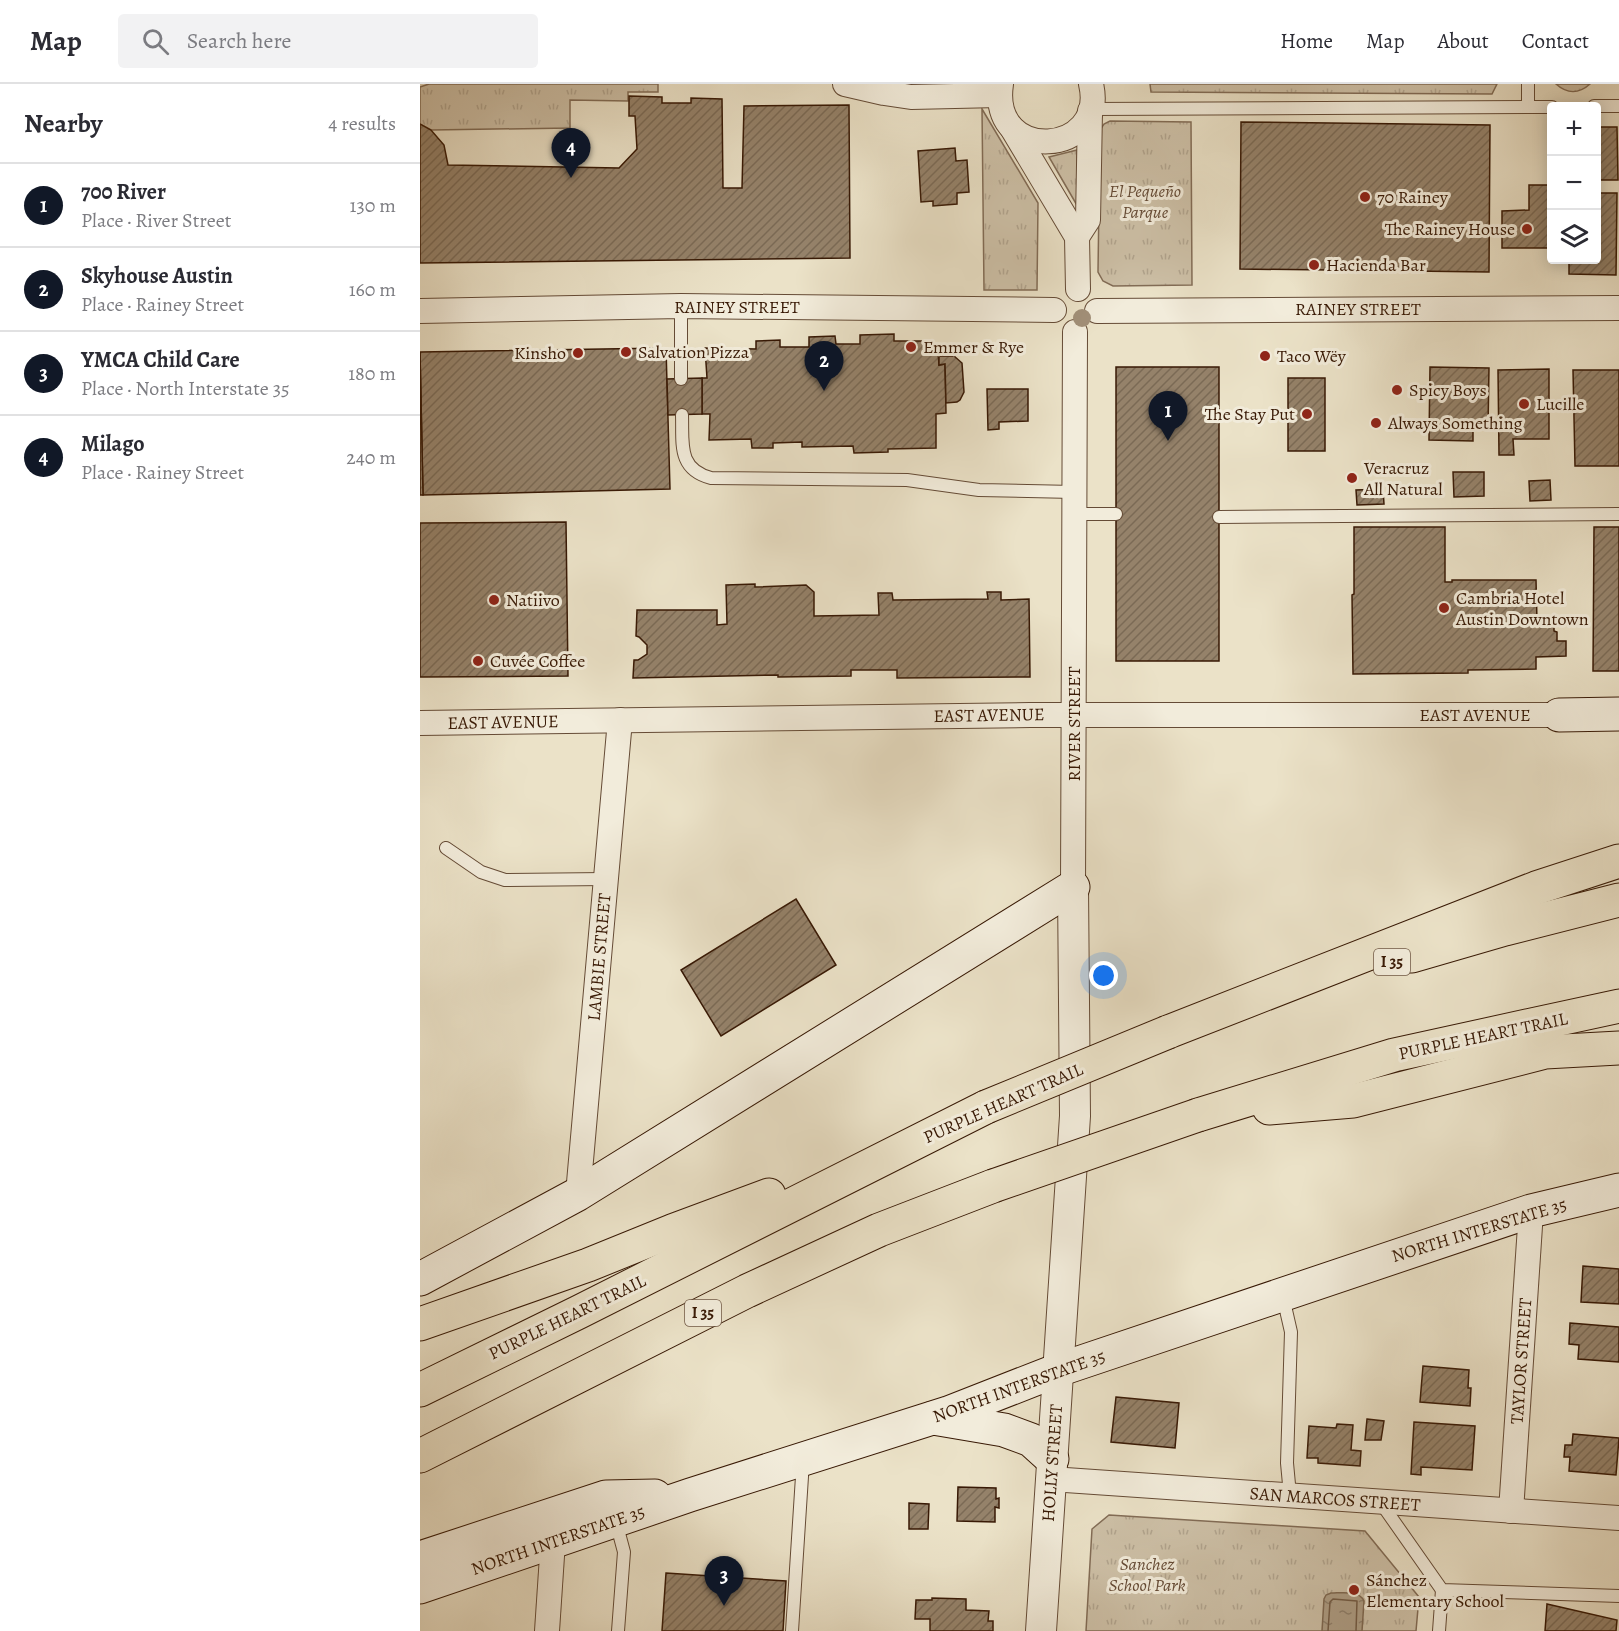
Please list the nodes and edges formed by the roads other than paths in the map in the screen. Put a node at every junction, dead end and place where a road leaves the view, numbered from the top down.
1 (845, 84) edge
2 (1091, 84) edge
3 (1528, 84) edge
4 (1000, 89) edge
5 (1601, 106) edge
6 (1619, 106) edge
7 (1528, 107) junction
8 (1547, 107) edge
9 (1090, 110) junction
10 (1012, 128) junction
11 (1077, 237) junction
12 (1078, 289) junction
13 (681, 306) junction
14 (1619, 308) edge
15 (1054, 310) junction
16 (1097, 310) junction
17 (420, 311) edge
18 (1075, 332) junction
19 (681, 379) dead end
20 (682, 415) dead end
21 (1074, 503) junction
22 (1116, 514) dead end
23 (1619, 514) edge
24 (1219, 517) dead end
25 (1619, 714) edge
26 (1073, 715) junction
27 (1559, 715) joint
28 (620, 720) junction
29 (420, 723) edge
30 (446, 848) dead end
31 (1619, 861) edge
32 (606, 879) junction
33 (1073, 887) junction
34 (1619, 900) edge
35 (1619, 1006) edge
36 (1168, 1032) junction
37 (1619, 1048) edge
38 (1198, 1115) junction
39 (1075, 1116) joint
40 (909, 1144) junction
41 (1619, 1190) edge
42 (578, 1194) junction
43 (1531, 1211) junction
44 (420, 1279) edge
45 (1283, 1294) junction
46 (420, 1324) edge
47 (1058, 1370) junction
48 (420, 1390) edge
49 (931, 1418) junction
50 (420, 1456) edge
51 (803, 1460) junction
52 (1052, 1469) junction
53 (690, 1495) junction
54 (1290, 1495) junction
55 (1380, 1502) junction
56 (1511, 1511) junction
57 (1619, 1518) edge
58 (615, 1520) junction
59 (553, 1540) junction
60 (420, 1558) edge
61 (420, 1587) edge
62 (1442, 1590) junction
63 (1619, 1596) edge
64 (547, 1631) edge
65 (618, 1631) edge
66 (792, 1631) edge
67 (1041, 1631) edge
68 (1439, 1631) edge

1 - 4 street
2 - 9 street
3 - 7 lane
4 - 10 street
5 - 6 lane
7 - 8 lane
7 - 9 lane
9 - 10 street
9 - 11 street
10 - 11 street
11 - 12 street
12 - 15 street
12 - 16 street
13 - 15 street, RAINEY STREET
13 - 17 street, RAINEY STREET
13 - 19 lane
14 - 16 street, RAINEY STREET
15 - 18 street
16 - 18 street
18 - 21 street, RIVER STREET
20 - 21 lane
21 - 22 lane
21 - 26 street, RIVER STREET
23 - 24 lane
25 - 27 main road
26 - 27 street, EAST AVENUE
26 - 28 street, EAST AVENUE
26 - 33 street, RIVER STREET
28 - 29 street, EAST AVENUE
28 - 32 street, LAMBIE STREET
30 - 32 lane
31 - 36 highway
32 - 42 street, LAMBIE STREET
33 - 39 street, RIVER STREET
33 - 42 main road
34 - 36 highway, PURPLE HEART TRAIL / I 35
35 - 38 highway, PURPLE HEART TRAIL / I 35
36 - 40 highway, PURPLE HEART TRAIL / I 35, bridge
37 - 38 highway
38 - 50 highway, PURPLE HEART TRAIL / I 35, bridge
39 - 47 street, HOLLY STREET
40 - 46 highway
40 - 48 highway, PURPLE HEART TRAIL / I 35
41 - 43 main road, NORTH INTERSTATE 35
42 - 44 main road
43 - 45 main road, NORTH INTERSTATE 35
43 - 56 street, TAYLOR STREET
45 - 47 main road, NORTH INTERSTATE 35
45 - 54 lane
47 - 49 main road, NORTH INTERSTATE 35
47 - 52 street, HOLLY STREET
49 - 51 main road, NORTH INTERSTATE 35
49 - 52 main road
51 - 53 main road, NORTH INTERSTATE 35
51 - 66 lane
52 - 54 street, SAN MARCOS STREET
52 - 67 street, HOLLY STREET
53 - 58 main road, NORTH INTERSTATE 35
53 - 60 main road
54 - 55 street, SAN MARCOS STREET
55 - 56 street, SAN MARCOS STREET
55 - 62 lane
56 - 57 street, SAN MARCOS STREET
58 - 59 main road, NORTH INTERSTATE 35
58 - 65 lane
59 - 61 main road, NORTH INTERSTATE 35
59 - 64 street
62 - 63 lane
62 - 68 lane

